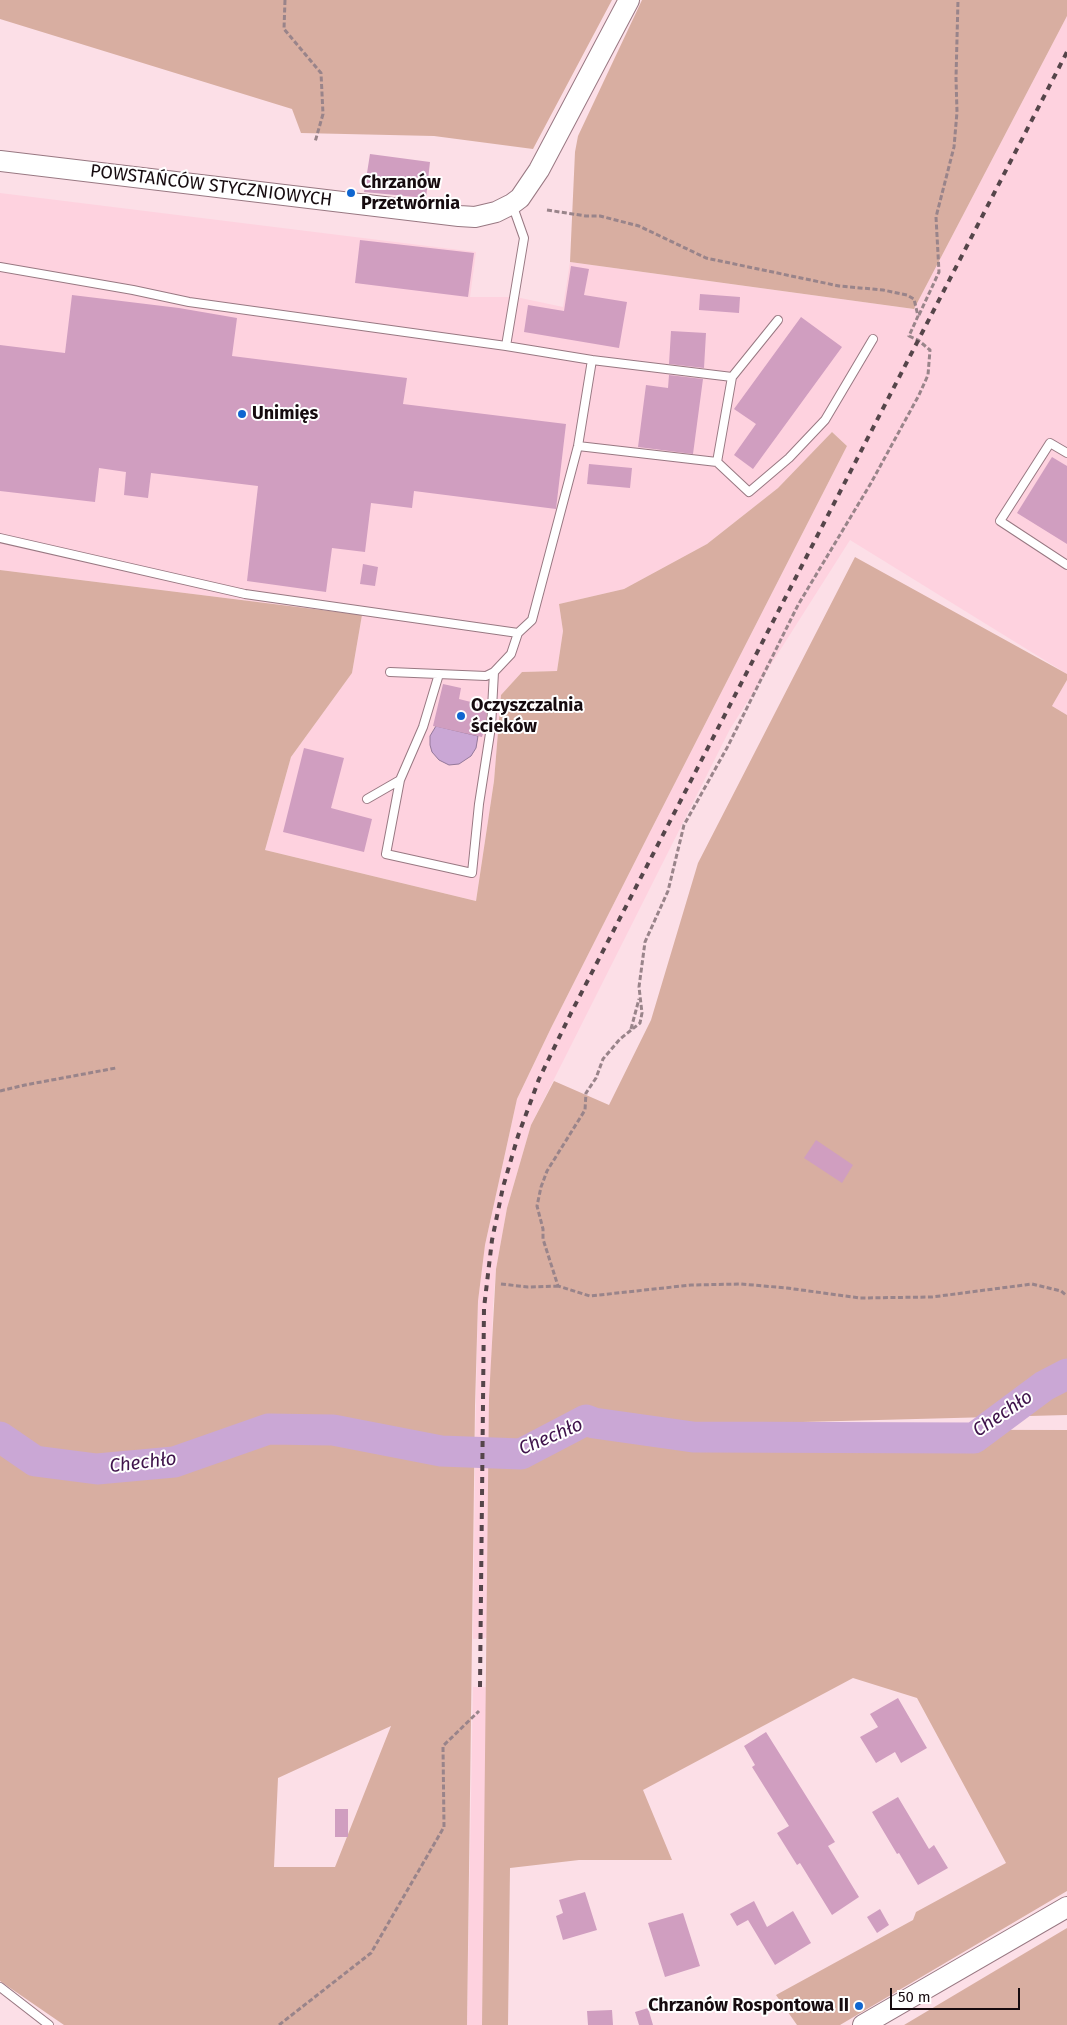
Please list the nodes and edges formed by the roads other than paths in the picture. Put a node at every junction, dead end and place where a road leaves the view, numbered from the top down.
1 (629, 0) edge
2 (0, 161) edge
3 (512, 204) junction
4 (0, 267) edge
5 (778, 320) dead end
6 (873, 339) dead end
7 (506, 346) junction
8 (592, 360) junction
9 (732, 377) junction
10 (578, 446) junction
11 (1067, 453) edge
12 (717, 462) junction
13 (0, 538) edge
14 (1067, 565) edge
15 (518, 633) junction
16 (390, 672) dead end
17 (494, 672) junction
18 (439, 674) junction
19 (400, 780) junction
20 (368, 799) dead end
21 (1067, 1907) edge
22 (0, 1987) edge
23 (49, 2025) edge
24 (863, 2025) edge

1 - 3 street, POWSTAŃCÓW STYCZNIOWYCH
2 - 3 street, POWSTAŃCÓW STYCZNIOWYCH
3 - 7 lane
4 - 7 lane
5 - 9 lane
6 - 12 lane
7 - 8 lane
8 - 9 lane
8 - 10 lane
9 - 12 lane
10 - 12 lane
10 - 15 lane
11 - 14 lane
13 - 15 lane
15 - 17 lane
16 - 18 lane
17 - 18 lane
17 - 19 lane
18 - 19 lane
19 - 20 lane
21 - 24 street
22 - 23 lane

